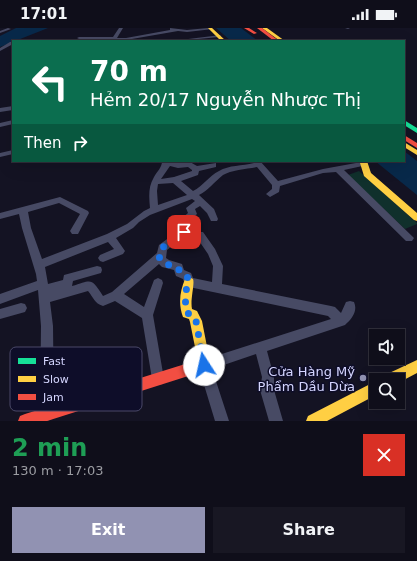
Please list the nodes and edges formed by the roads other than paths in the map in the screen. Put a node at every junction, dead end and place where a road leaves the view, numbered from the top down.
1 (102, 28) edge
2 (110, 28) edge
3 (121, 28) edge
4 (159, 28) edge
5 (264, 28) edge
6 (9, 29) dead end
7 (211, 29) edge
8 (252, 29) edge
9 (177, 30) junction
10 (185, 30) junction
11 (0, 32) edge
12 (162, 33) junction
13 (188, 37) dead end
14 (79, 38) dead end
15 (222, 38) edge
16 (114, 39) junction
17 (194, 40) edge
18 (265, 40) edge
19 (275, 40) edge
20 (282, 40) edge
21 (12, 44) edge
22 (0, 50) edge
23 (10, 50) dead end
24 (0, 110) edge
25 (12, 111) edge
26 (0, 115) edge
27 (12, 122) edge
28 (405, 123) edge
29 (0, 125) edge
30 (405, 130) edge
31 (417, 131) edge
32 (405, 138) edge
33 (417, 138) edge
34 (405, 142) edge
35 (405, 145) edge
36 (417, 146) edge
37 (417, 150) edge
38 (12, 152) edge
39 (417, 153) edge
40 (0, 155) edge
41 (166, 162) edge
42 (256, 162) edge
43 (363, 162) edge
44 (212, 163) edge
45 (193, 167) junction
46 (338, 169) junction
47 (223, 173) junction
48 (175, 180) junction
49 (155, 182) junction
50 (276, 184) junction
51 (270, 194) dead end
52 (192, 196) junction
53 (201, 202) junction
54 (417, 208) edge
55 (23, 210) junction
56 (155, 210) junction
57 (0, 216) edge
58 (417, 218) edge
59 (214, 219) dead end
60 (75, 231) dead end
61 (200, 235) dead end
62 (110, 237) junction
63 (409, 238) dead end
64 (161, 256) junction
65 (103, 258) dead end
66 (40, 264) junction
67 (97, 270) dead end
68 (189, 282) junction
69 (158, 283) dead end
70 (217, 288) junction
71 (44, 291) junction
72 (116, 295) junction
73 (0, 299) edge
74 (350, 306) dead end
75 (21, 308) dead end
76 (0, 314) edge
77 (147, 315) junction
78 (342, 321) junction
79 (47, 347) edge
80 (260, 347) junction
81 (204, 365) junction
82 (417, 366) edge
83 (404, 373) edge
84 (158, 379) junction
85 (142, 384) edge
86 (369, 392) edge
87 (57, 411) edge
88 (47, 414) joint
89 (25, 421) edge
90 (222, 421) edge
91 (276, 421) edge
92 (313, 421) edge

1 - 2 street
3 - 16 street
4 - 9 street
4 - 12 street
5 - 20 main road
6 - 11 street
7 - 10 street
7 - 15 main road
8 - 18 main road
8 - 19 main road
9 - 10 street
9 - 12 street
10 - 13 street
12 - 16 street
14 - 16 street
15 - 17 street
21 - 22 street
22 - 23 street
24 - 25 street
25 - 26 street
27 - 29 street
28 - 31 main road
30 - 33 main road
32 - 36 main road
34 - 37 main road
35 - 39 main road
38 - 40 street
41 - 45 street
41 - 49 street
42 - 47 street
42 - 50 street
43 - 46 street
43 - 54 main road
43 - 58 main road
44 - 45 street
44 - 47 street
45 - 48 street
46 - 50 street
46 - 63 street
47 - 52 street
48 - 49 street
48 - 52 street
49 - 56 street
50 - 51 street
52 - 53 street
52 - 56 street
53 - 59 street
53 - 64 street
55 - 57 street
55 - 60 street
55 - 66 street
56 - 62 street
61 - 70 street
62 - 65 street
62 - 66 street
64 - 68 street
64 - 72 street
66 - 71 street
67 - 71 street
68 - 70 street
68 - 81 main road
69 - 77 street
70 - 78 street
71 - 72 street
71 - 73 street
71 - 79 street
72 - 77 street
74 - 78 street
75 - 76 street
77 - 84 street
78 - 80 street
80 - 81 street
80 - 91 street
81 - 84 main road
81 - 90 street
82 - 83 main road
84 - 85 main road
86 - 92 main road
87 - 88 main road
88 - 89 main road

